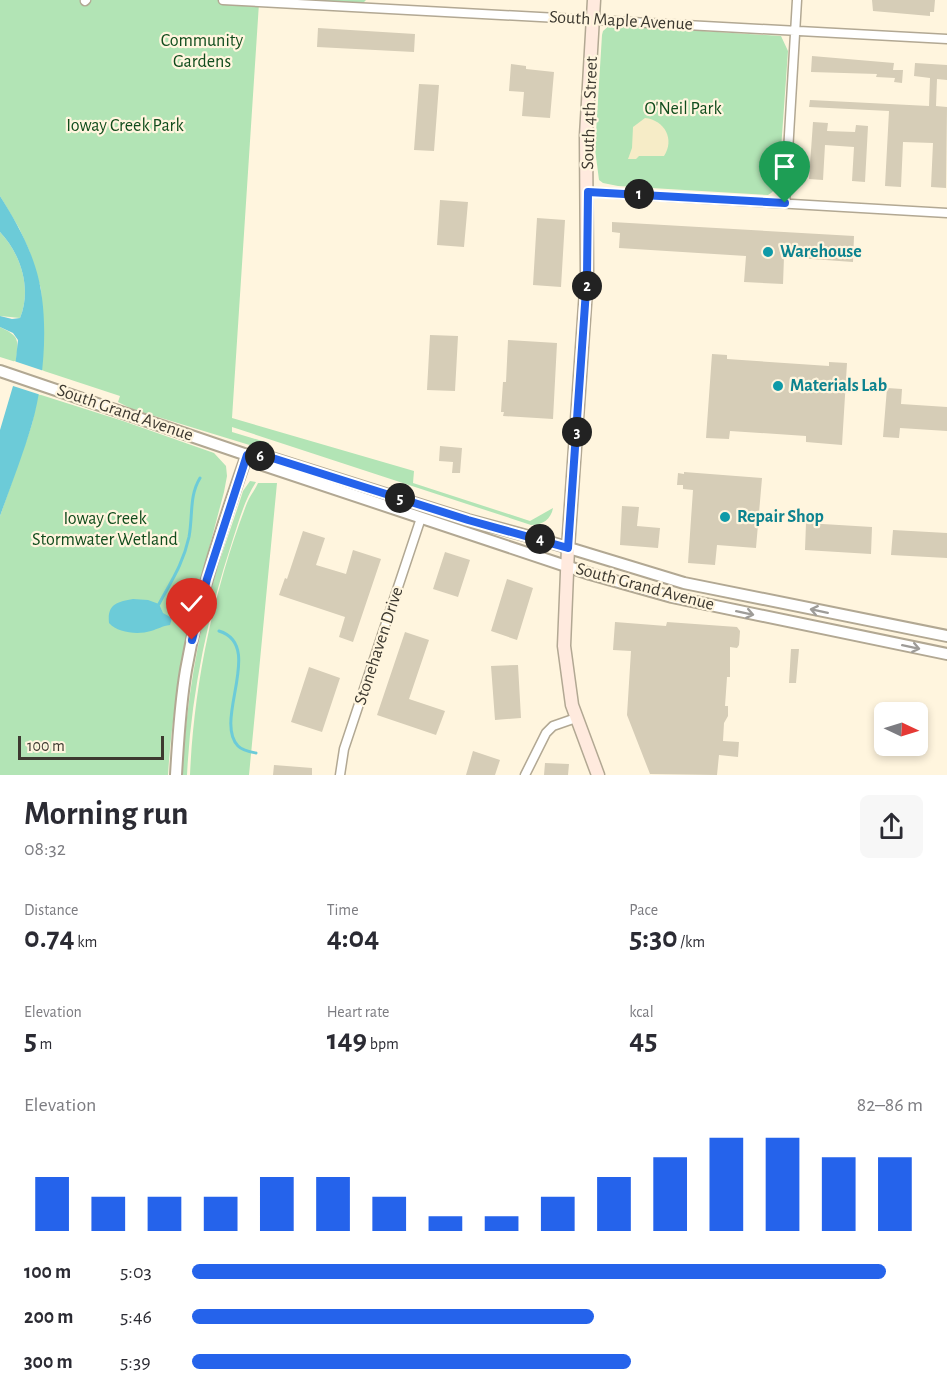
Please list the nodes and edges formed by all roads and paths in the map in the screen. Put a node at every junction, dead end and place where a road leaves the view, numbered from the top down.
1 (223, 0) edge
2 (594, 0) edge
3 (797, 0) edge
4 (593, 19) junction
5 (795, 31) junction
6 (947, 39) edge
7 (588, 192) junction
8 (785, 203) junction
9 (947, 213) edge
10 (0, 371) edge
11 (249, 456) junction
12 (422, 518) junction
13 (568, 548) junction
14 (567, 565) junction
15 (947, 636) edge
16 (947, 654) edge
17 (576, 718) junction
18 (176, 775) edge
19 (340, 775) edge
20 (525, 775) edge
21 (598, 775) edge

1 - 4 street, South Maple Avenue
2 - 4 main road, South 4th Street
3 - 5 street
4 - 5 street, South Maple Avenue
4 - 7 main road, South 4th Street
5 - 6 street, South Maple Avenue
5 - 8 street
7 - 8 street
7 - 13 main road, South 4th Street
8 - 9 street
10 - 11 street, South Grand Avenue
11 - 12 street, South Grand Avenue
11 - 13 street, South Grand Avenue
11 - 18 street
12 - 14 street, South Grand Avenue
12 - 19 street, Stonehaven Drive
13 - 14 main road, South 4th Street
15 -> 13 street, South Grand Avenue
14 -> 16 street, South Grand Avenue
14 - 17 main road, South 4th Street
17 - 20 street
17 - 21 main road, South 4th Street

